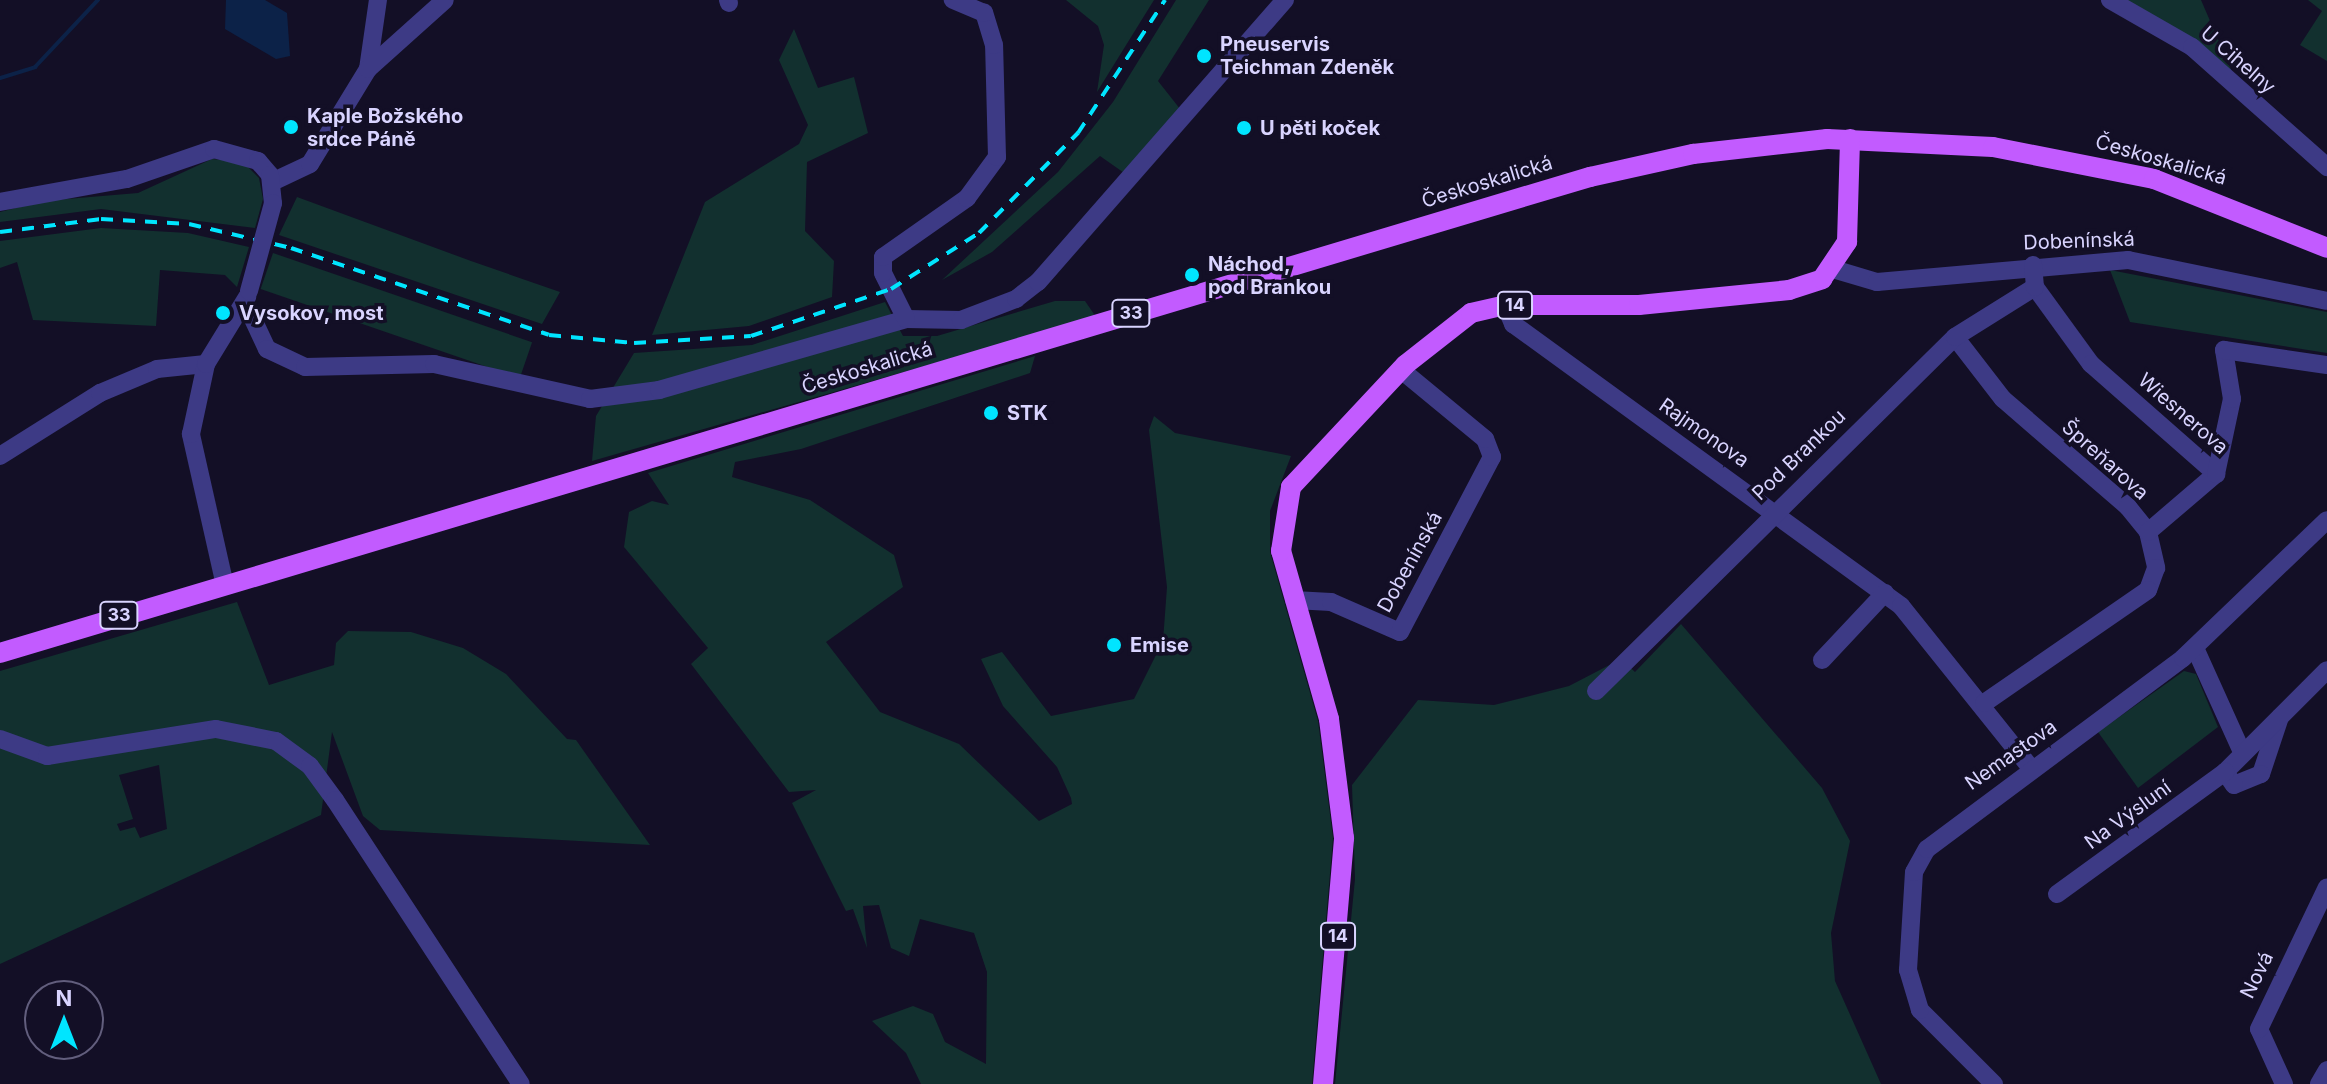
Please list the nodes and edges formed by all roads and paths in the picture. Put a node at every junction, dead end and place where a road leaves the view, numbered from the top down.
1 (378, 0) edge
2 (445, 0) edge
3 (953, 0) edge
4 (1285, 0) edge
5 (2110, 0) edge
6 (368, 69) junction
7 (1850, 139) junction
8 (2327, 167) edge
9 (272, 182) junction
10 (0, 202) edge
11 (2327, 248) edge
12 (2033, 265) junction
13 (1833, 269) junction
14 (2035, 287) junction
15 (247, 296) junction
16 (2327, 301) edge
17 (1505, 305) junction
18 (906, 319) junction
19 (1955, 337) junction
20 (206, 364) junction
21 (2327, 365) edge
22 (1400, 369) junction
23 (0, 456) edge
24 (2216, 474) junction
25 (1774, 509) junction
26 (2323, 528) edge
27 (2148, 532) junction
28 (224, 581) junction
29 (1885, 593) junction
30 (1294, 600) junction
31 (2195, 648) junction
32 (0, 653) edge
33 (1822, 660) dead end
34 (2327, 670) edge
35 (1596, 691) dead end
36 (1984, 703) junction
37 (2280, 717) junction
38 (0, 739) edge
39 (2242, 752) junction
40 (2031, 768) junction
41 (2225, 772) junction
42 (2327, 887) edge
43 (2057, 894) dead end
44 (2327, 1070) edge
45 (521, 1084) edge
46 (1323, 1084) edge
47 (1994, 1084) edge
48 (2284, 1084) edge
49 (2319, 1084) edge

1 - 6 street
2 - 6 street
3 - 18 street
4 - 18 street
5 - 8 street, U Cihelny
6 - 9 street
7 - 11 main road, Českoskalická
7 - 13 main road
7 - 28 main road, Českoskalická / 33
9 - 10 street
9 - 15 street, bridge
12 - 13 street, Dobenínská
12 - 14 street
12 - 16 street, Dobenínská
13 - 17 main road, 14
14 - 19 street, Pod Brankou
14 - 24 street, Wiesnerova
15 - 18 street
15 - 20 street
17 - 22 main road, 14
17 - 25 street, Rajmonova
19 - 25 street, Pod Brankou
19 - 27 street, Špreňarova
20 - 23 street
20 - 28 street
21 - 24 street, Wiesnerova
22 - 30 main road, 14
22 - 30 street, Dobenínská
24 - 27 street
25 - 29 street, Rajmonova
25 - 35 street, Pod Brankou
26 - 31 street, Nemastova
27 - 36 street, Špreňarova
28 - 32 main road, 33
29 - 33 street
29 - 36 street, Rajmonova
30 - 46 main road, 14
31 - 39 street
31 - 40 street, Nemastova
34 - 37 street, Na Výsluní
36 - 40 street, Rajmonova
37 - 39 street, Na Výsluní
37 - 41 street, Na Výsluní
38 - 45 street
39 - 41 street, Na Výsluní
40 - 47 street, Nemastova
41 - 43 street, Na Výsluní
42 - 48 street, Nová
44 - 49 street

